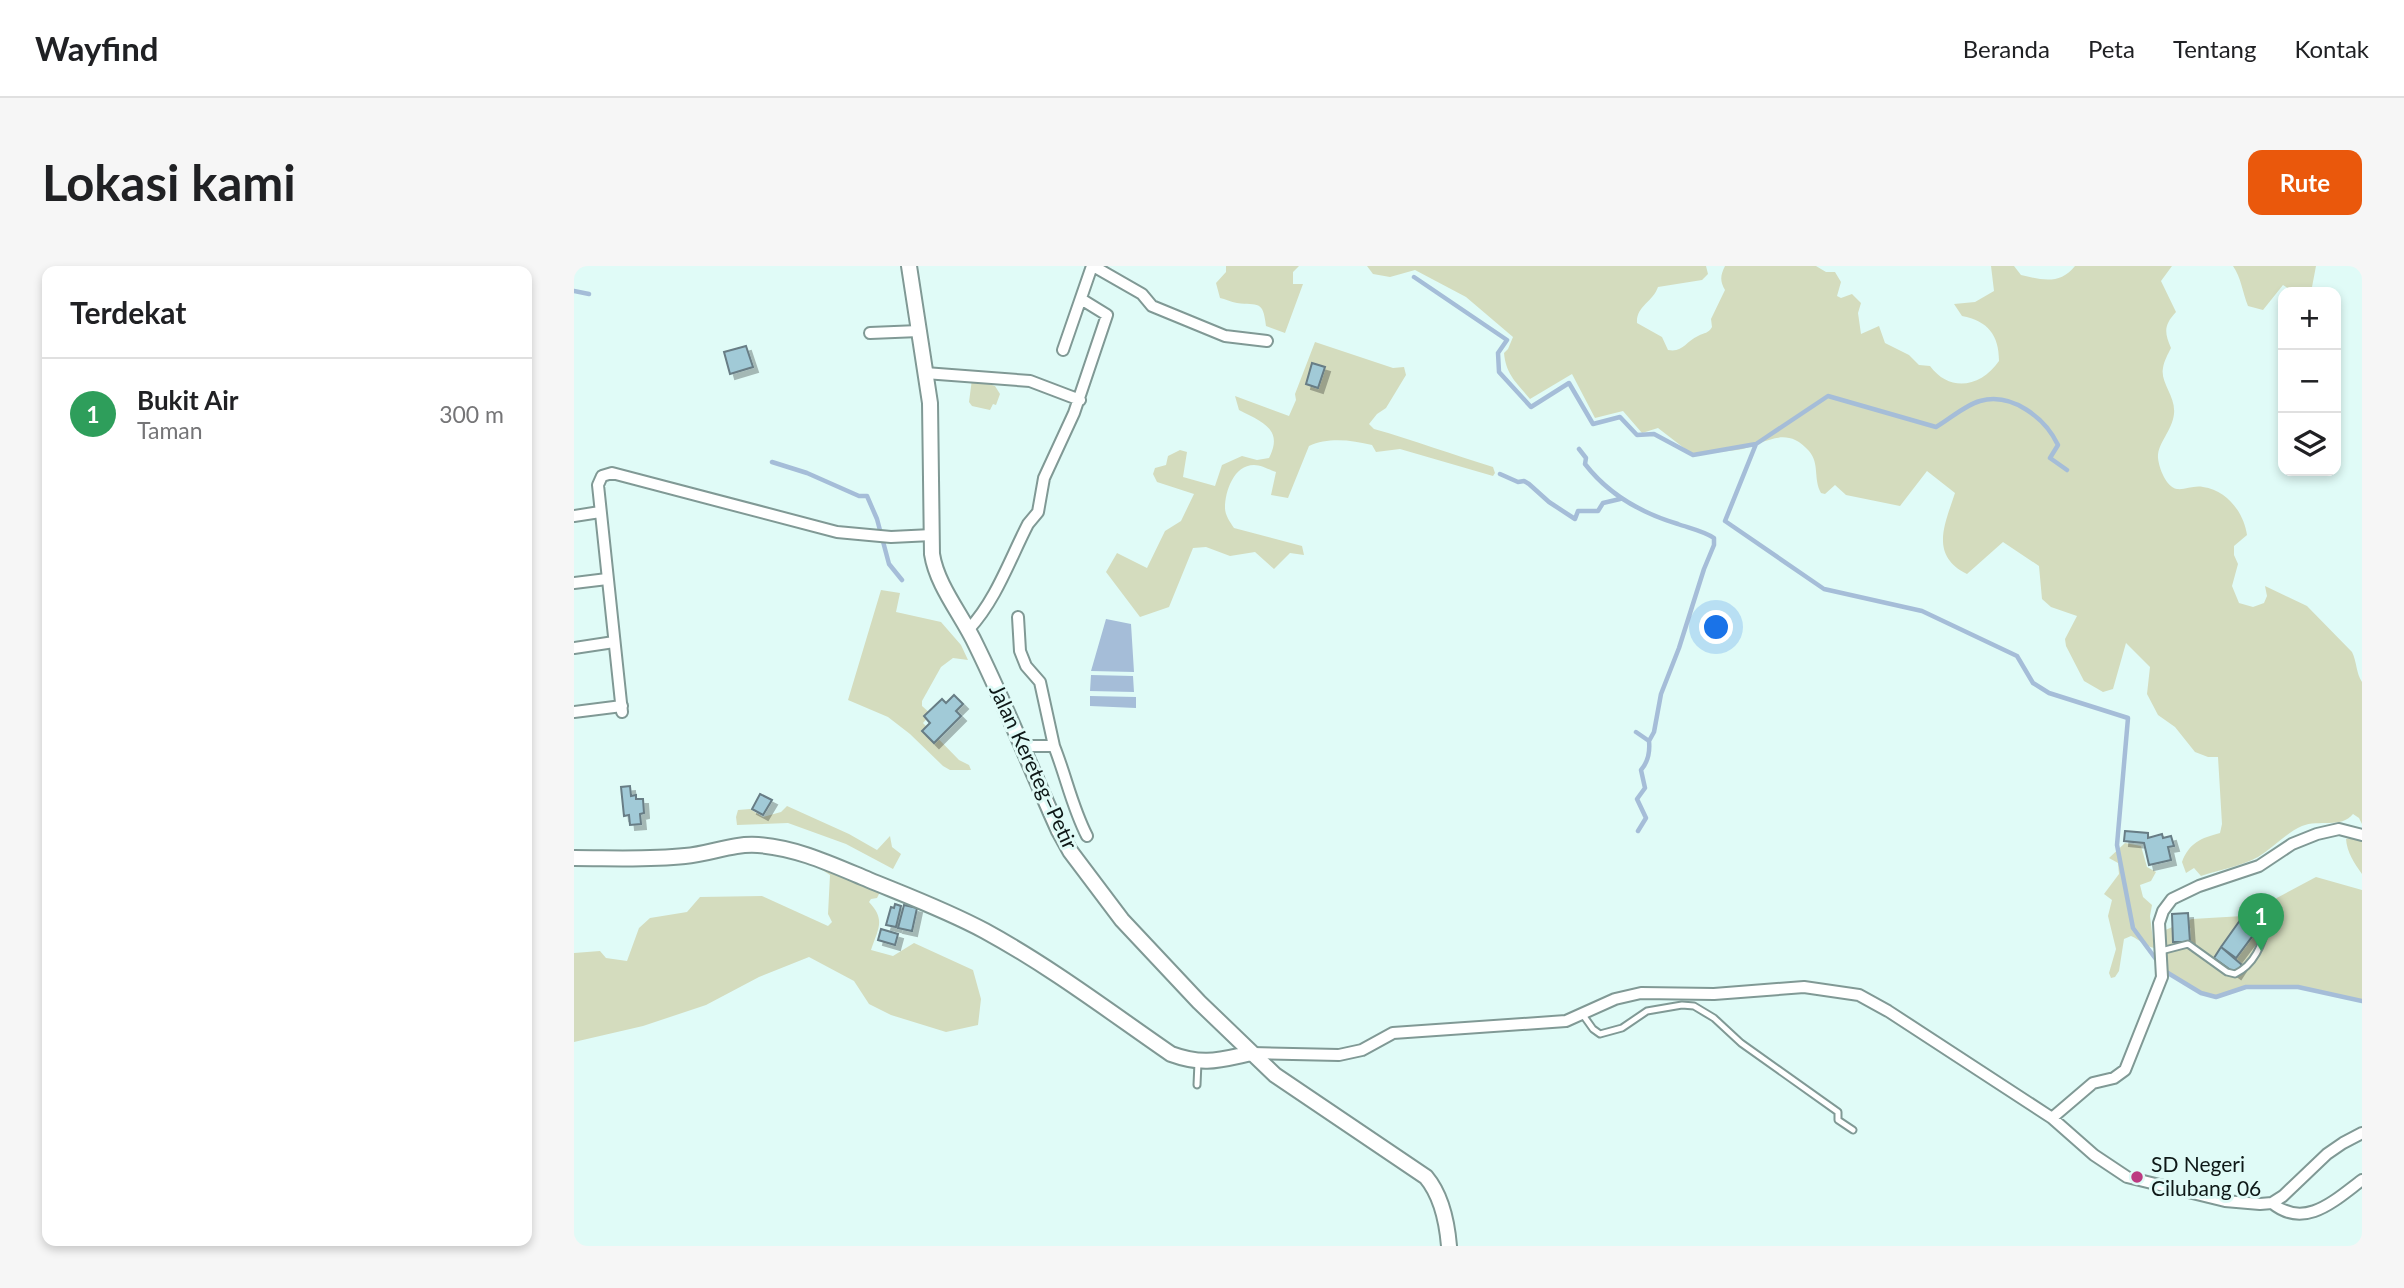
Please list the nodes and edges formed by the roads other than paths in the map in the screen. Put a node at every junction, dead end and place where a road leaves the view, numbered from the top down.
1 (909, 266) edge
2 (1093, 266) edge
3 (1081, 299) junction
4 (919, 331) junction
5 (870, 333) dead end
6 (1267, 341) dead end
7 (1063, 350) dead end
8 (925, 373) junction
9 (1080, 400) junction
10 (600, 512) junction
11 (574, 516) edge
12 (932, 535) junction
13 (607, 579) junction
14 (574, 583) edge
15 (1018, 617) dead end
16 (969, 629) junction
17 (614, 642) junction
18 (574, 648) edge
19 (574, 712) edge
20 (1021, 746) junction
21 (1054, 746) junction
22 (2362, 835) edge
23 (1087, 836) dead end
24 (574, 858) edge
25 (2266, 925) dead end
26 (2162, 960) junction
27 (1583, 1014) junction
28 (1252, 1053) junction
29 (1198, 1062) junction
30 (1197, 1085) dead end
31 (2052, 1118) junction
32 (1853, 1130) dead end
33 (2362, 1133) edge
34 (2362, 1180) edge
35 (2272, 1203) junction
36 (1449, 1246) edge

1 - 4 street, Jalan Kereteg–Petir
2 - 3 street
2 - 6 street
3 - 7 street
3 - 9 street
4 - 5 street
4 - 8 street, Jalan Kereteg–Petir
8 - 9 street
8 - 12 street, Jalan Kereteg–Petir
9 - 16 street
10 - 11 street
10 - 12 street
10 - 13 street
12 - 16 street, Jalan Kereteg–Petir
13 - 14 street
13 - 17 street
15 - 21 street
16 - 20 street, Jalan Kereteg–Petir
17 - 18 street
17 - 19 street
20 - 21 street
20 - 28 street, Jalan Kereteg–Petir
21 - 23 street
22 - 26 street
24 - 29 street
25 - 26 lane
26 - 31 street
27 - 28 street
27 - 31 street
27 - 32 lane
28 - 29 street
28 - 36 street, Jalan Kereteg–Petir
29 - 30 lane
31 - 35 street
33 - 35 street
34 - 35 street

